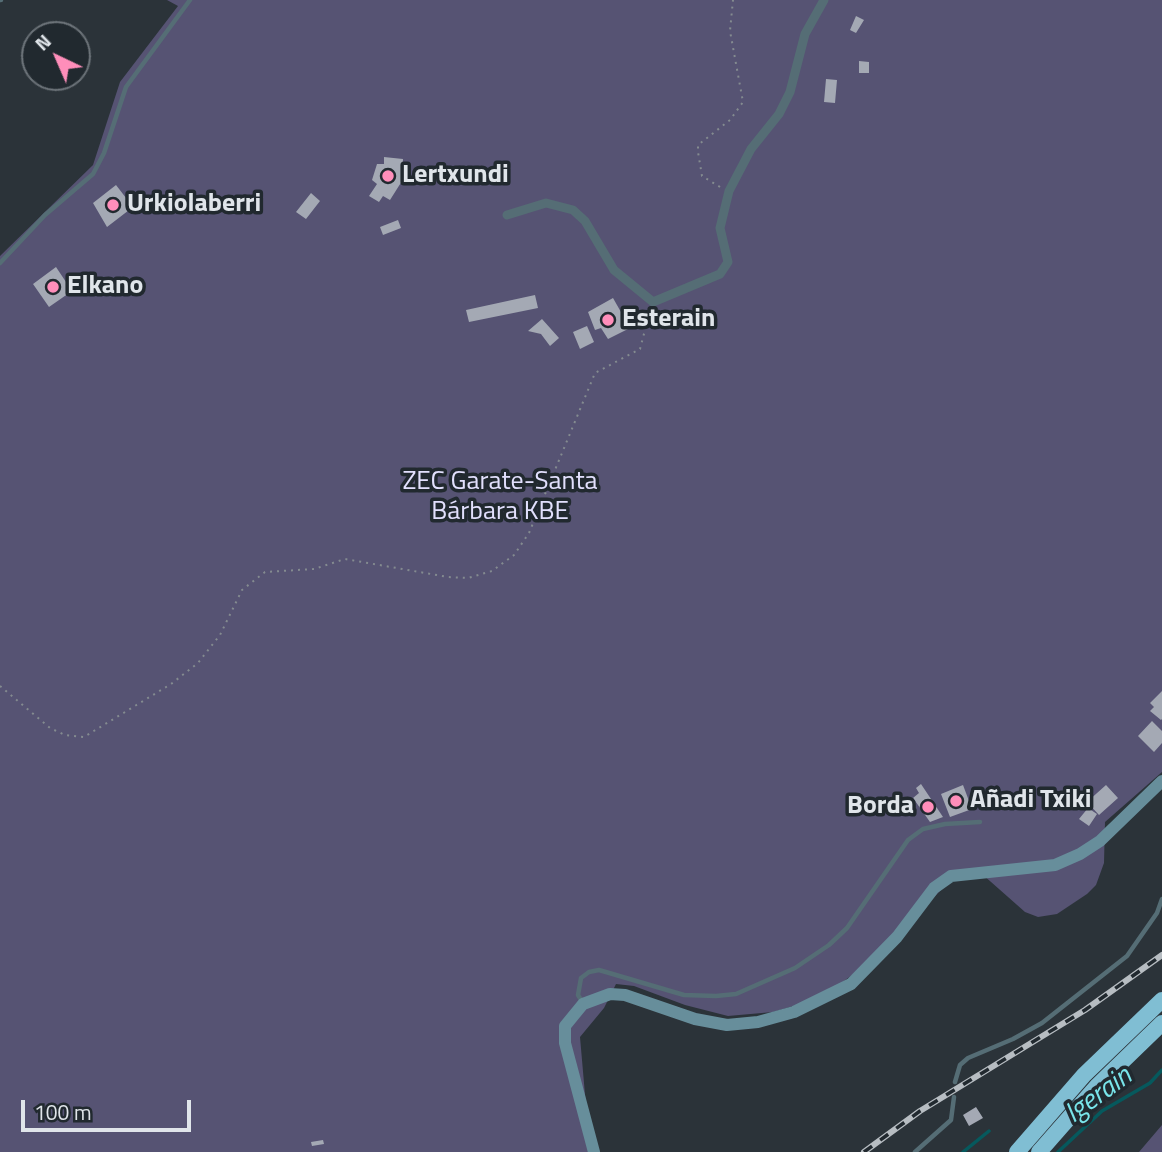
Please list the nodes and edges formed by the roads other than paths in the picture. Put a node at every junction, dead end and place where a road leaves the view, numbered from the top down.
1 (190, 0) edge
2 (824, 0) edge
3 (507, 215) dead end
4 (0, 263) edge
5 (1162, 781) edge
6 (980, 822) dead end
7 (1162, 899) edge
8 (1162, 1000) edge
9 (583, 1004) junction
10 (1162, 1023) edge
11 (955, 1082) dead end
12 (954, 1097) dead end
13 (594, 1152) edge
14 (915, 1152) edge
15 (1017, 1152) edge
16 (1039, 1152) edge

1 - 4 lane
2 - 3 street
5 - 9 main road
6 - 9 lane
7 - 11 lane
8 - 15 highway
9 - 13 main road
10 - 16 highway
12 - 14 lane

